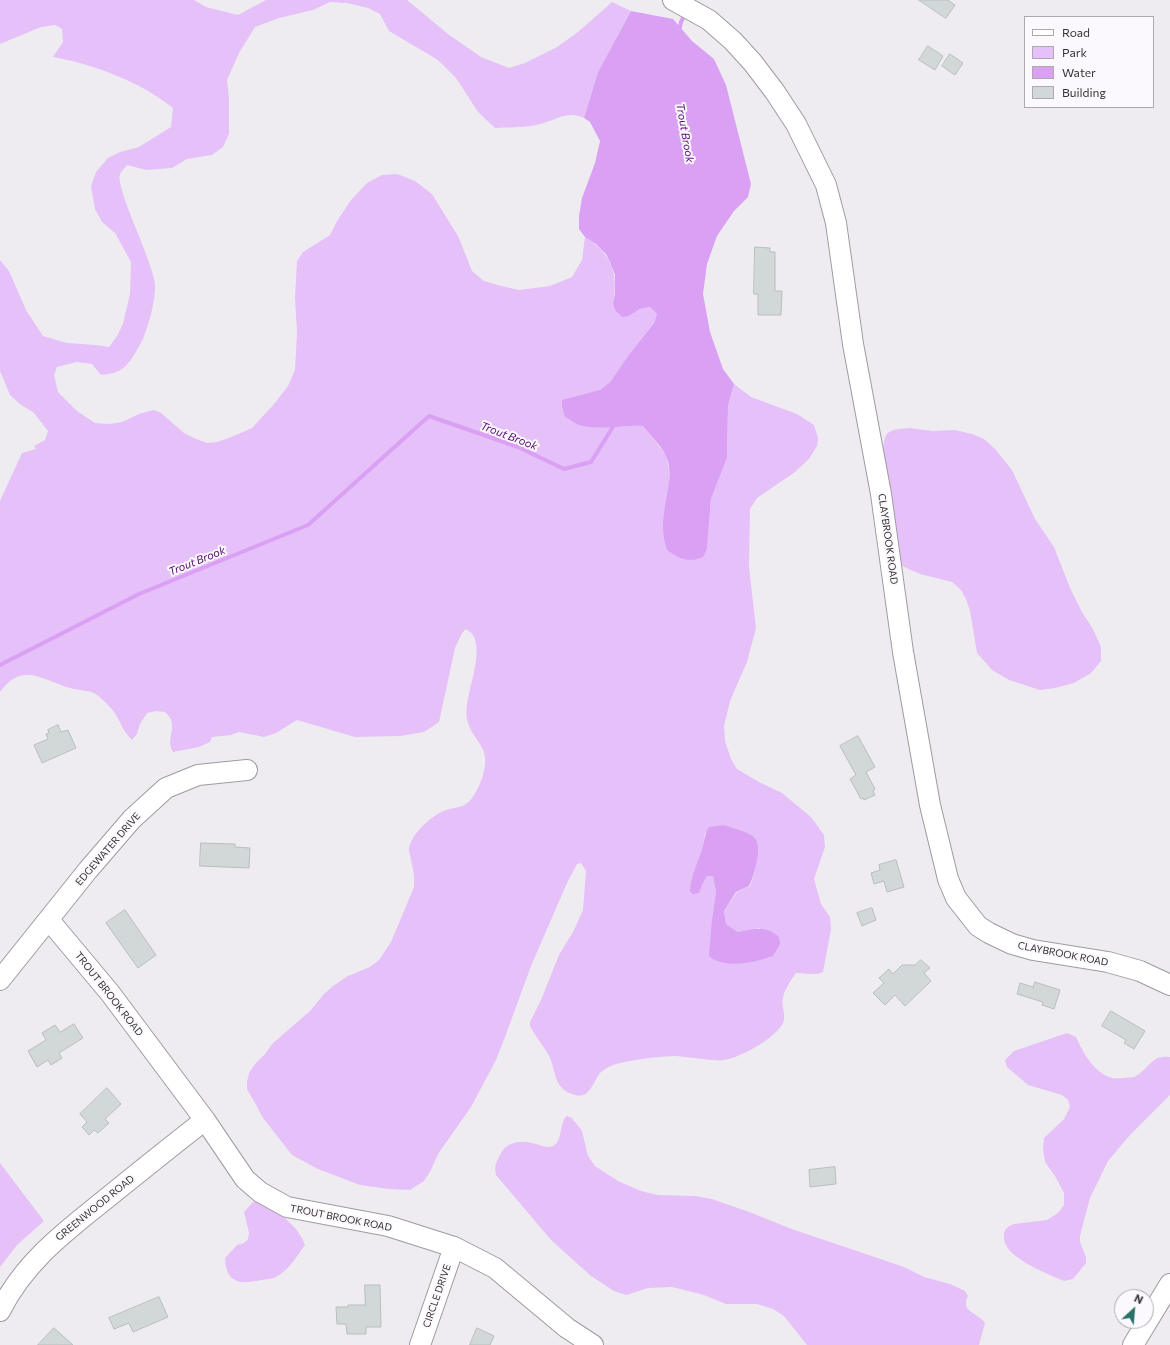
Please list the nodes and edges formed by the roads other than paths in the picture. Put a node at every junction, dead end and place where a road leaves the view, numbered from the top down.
1 (684, 5) edge
2 (247, 770) dead end
3 (49, 920) junction
4 (0, 980) edge
5 (1170, 985) edge
6 (205, 1120) junction
7 (454, 1247) junction
8 (1170, 1284) edge
9 (0, 1310) edge
10 (420, 1345) edge
11 (593, 1345) edge
12 (1133, 1345) edge

1 - 5 street, CLAYBROOK ROAD
2 - 3 street, EDGEWATER DRIVE
3 - 4 street, EDGEWATER DRIVE
3 - 6 street, TROUT BROOK ROAD
6 - 7 street, TROUT BROOK ROAD
6 - 9 street, GREENWOOD ROAD
7 - 10 street, CIRCLE DRIVE
7 - 11 street, TROUT BROOK ROAD
8 - 12 street

